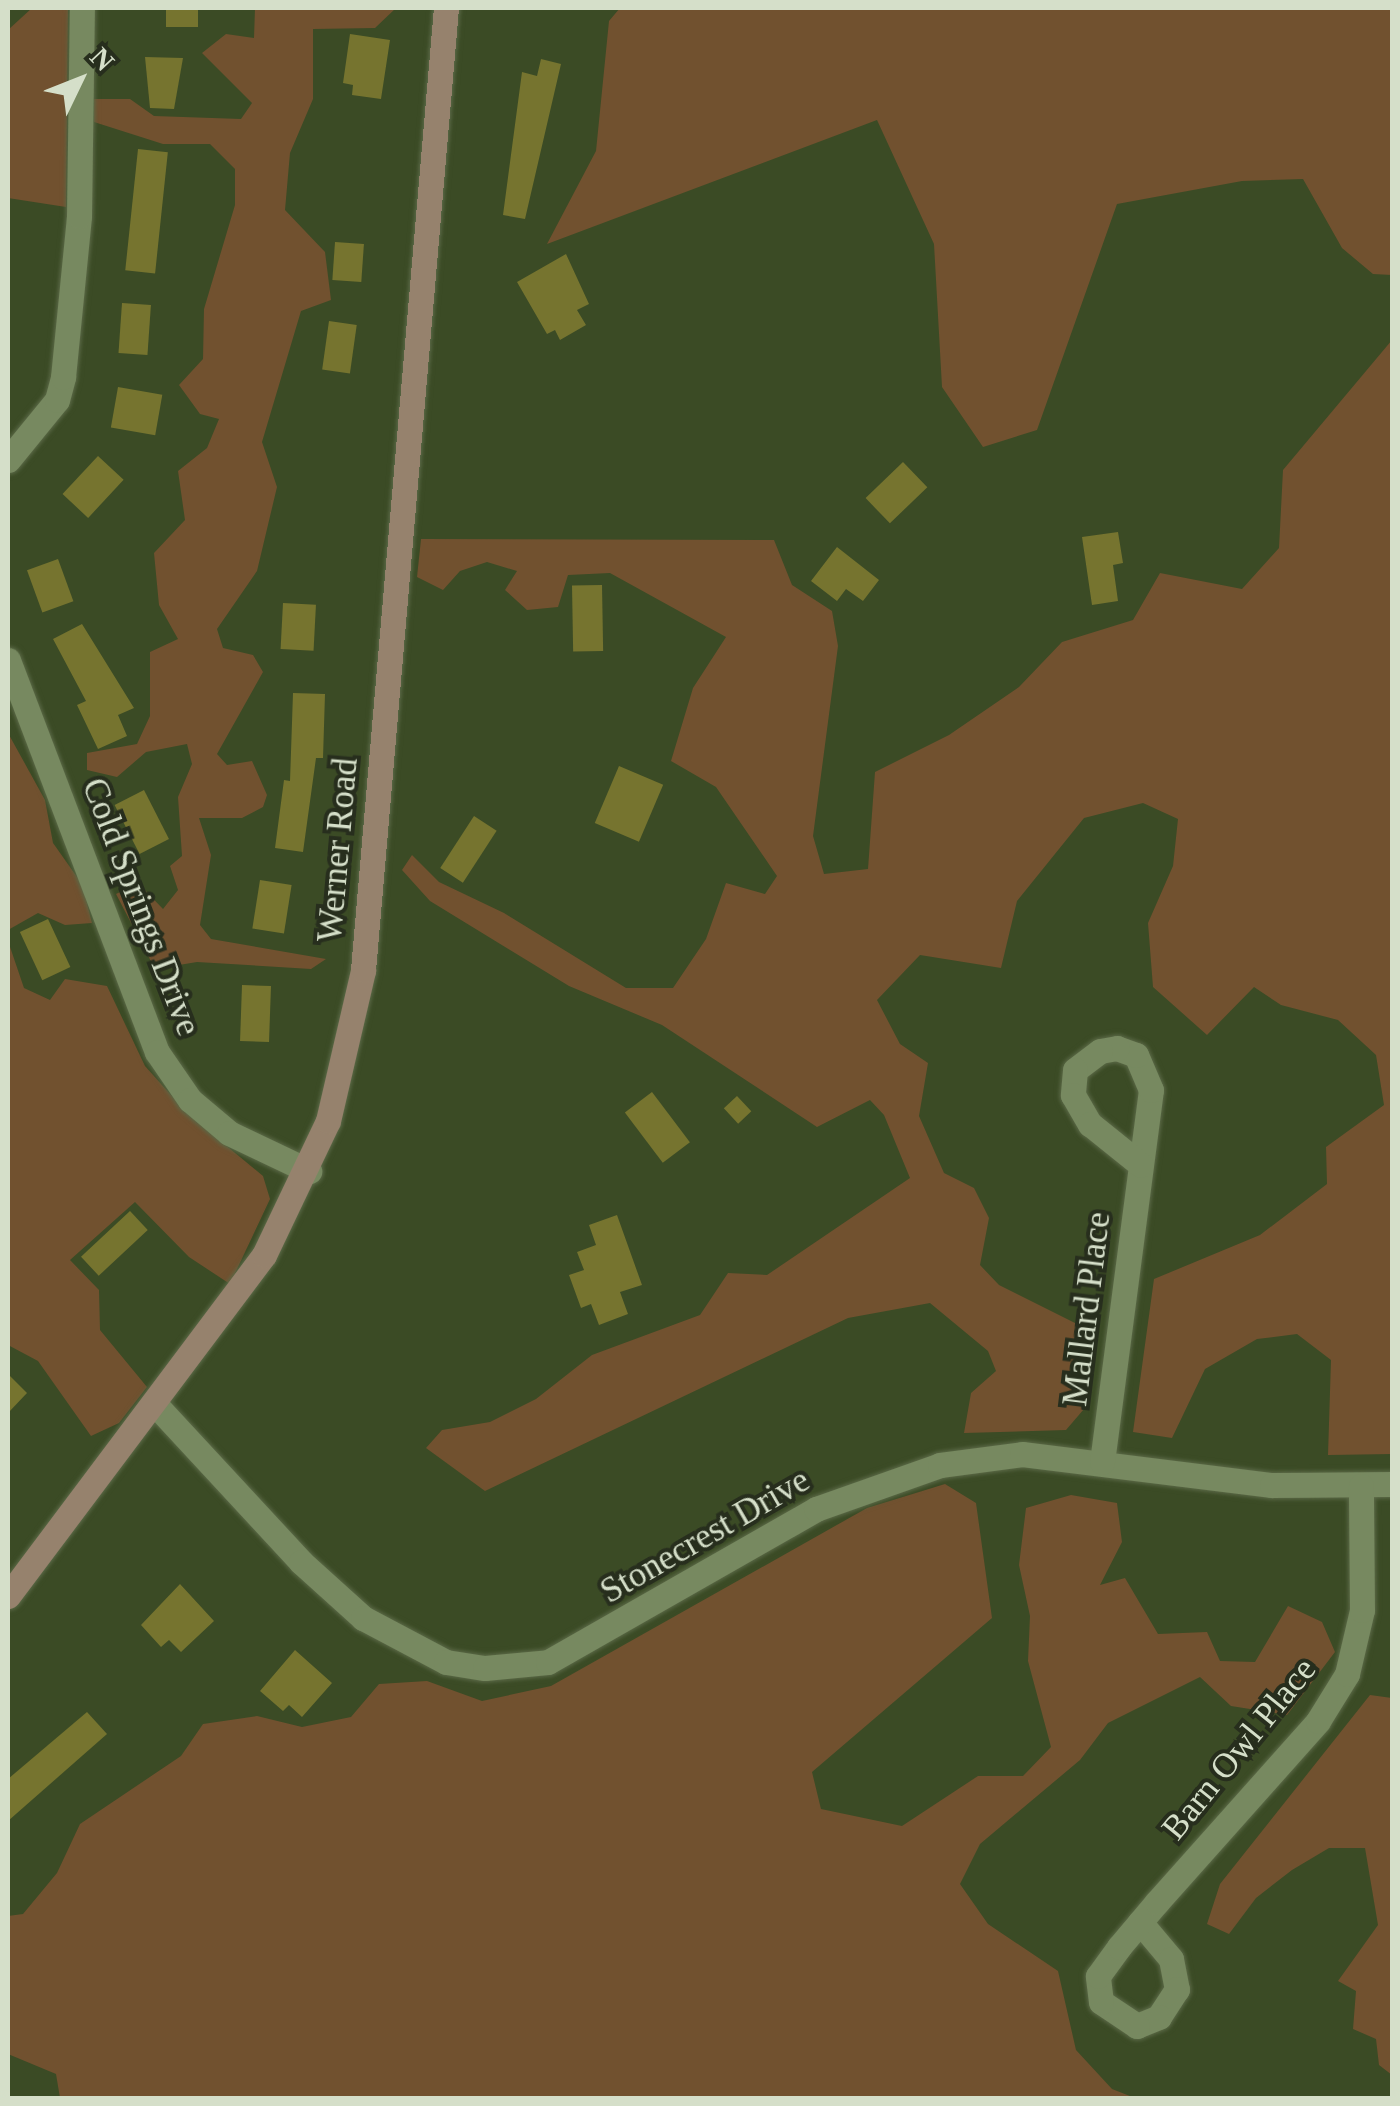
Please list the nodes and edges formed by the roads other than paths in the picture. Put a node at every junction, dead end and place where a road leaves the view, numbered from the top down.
1 (82, 8) edge
2 (446, 8) edge
3 (8, 460) edge
4 (8, 660) edge
5 (1141, 1165) dead end
6 (309, 1170) junction
7 (154, 1403) junction
8 (1102, 1462) junction
9 (1392, 1484) edge
10 (1361, 1486) junction
11 (8, 1596) edge
12 (1140, 1922) dead end

1 - 3 street
2 - 6 street, Werner Road
4 - 6 street, Cold Springs Drive
5 - 8 street, Mallard Place
6 - 7 street, Werner Road
7 - 8 street, Stonecrest Drive
7 - 11 street, Werner Road
8 - 10 street, Stonecrest Drive
9 - 10 street, Stonecrest Drive
10 - 12 street, Barn Owl Place

